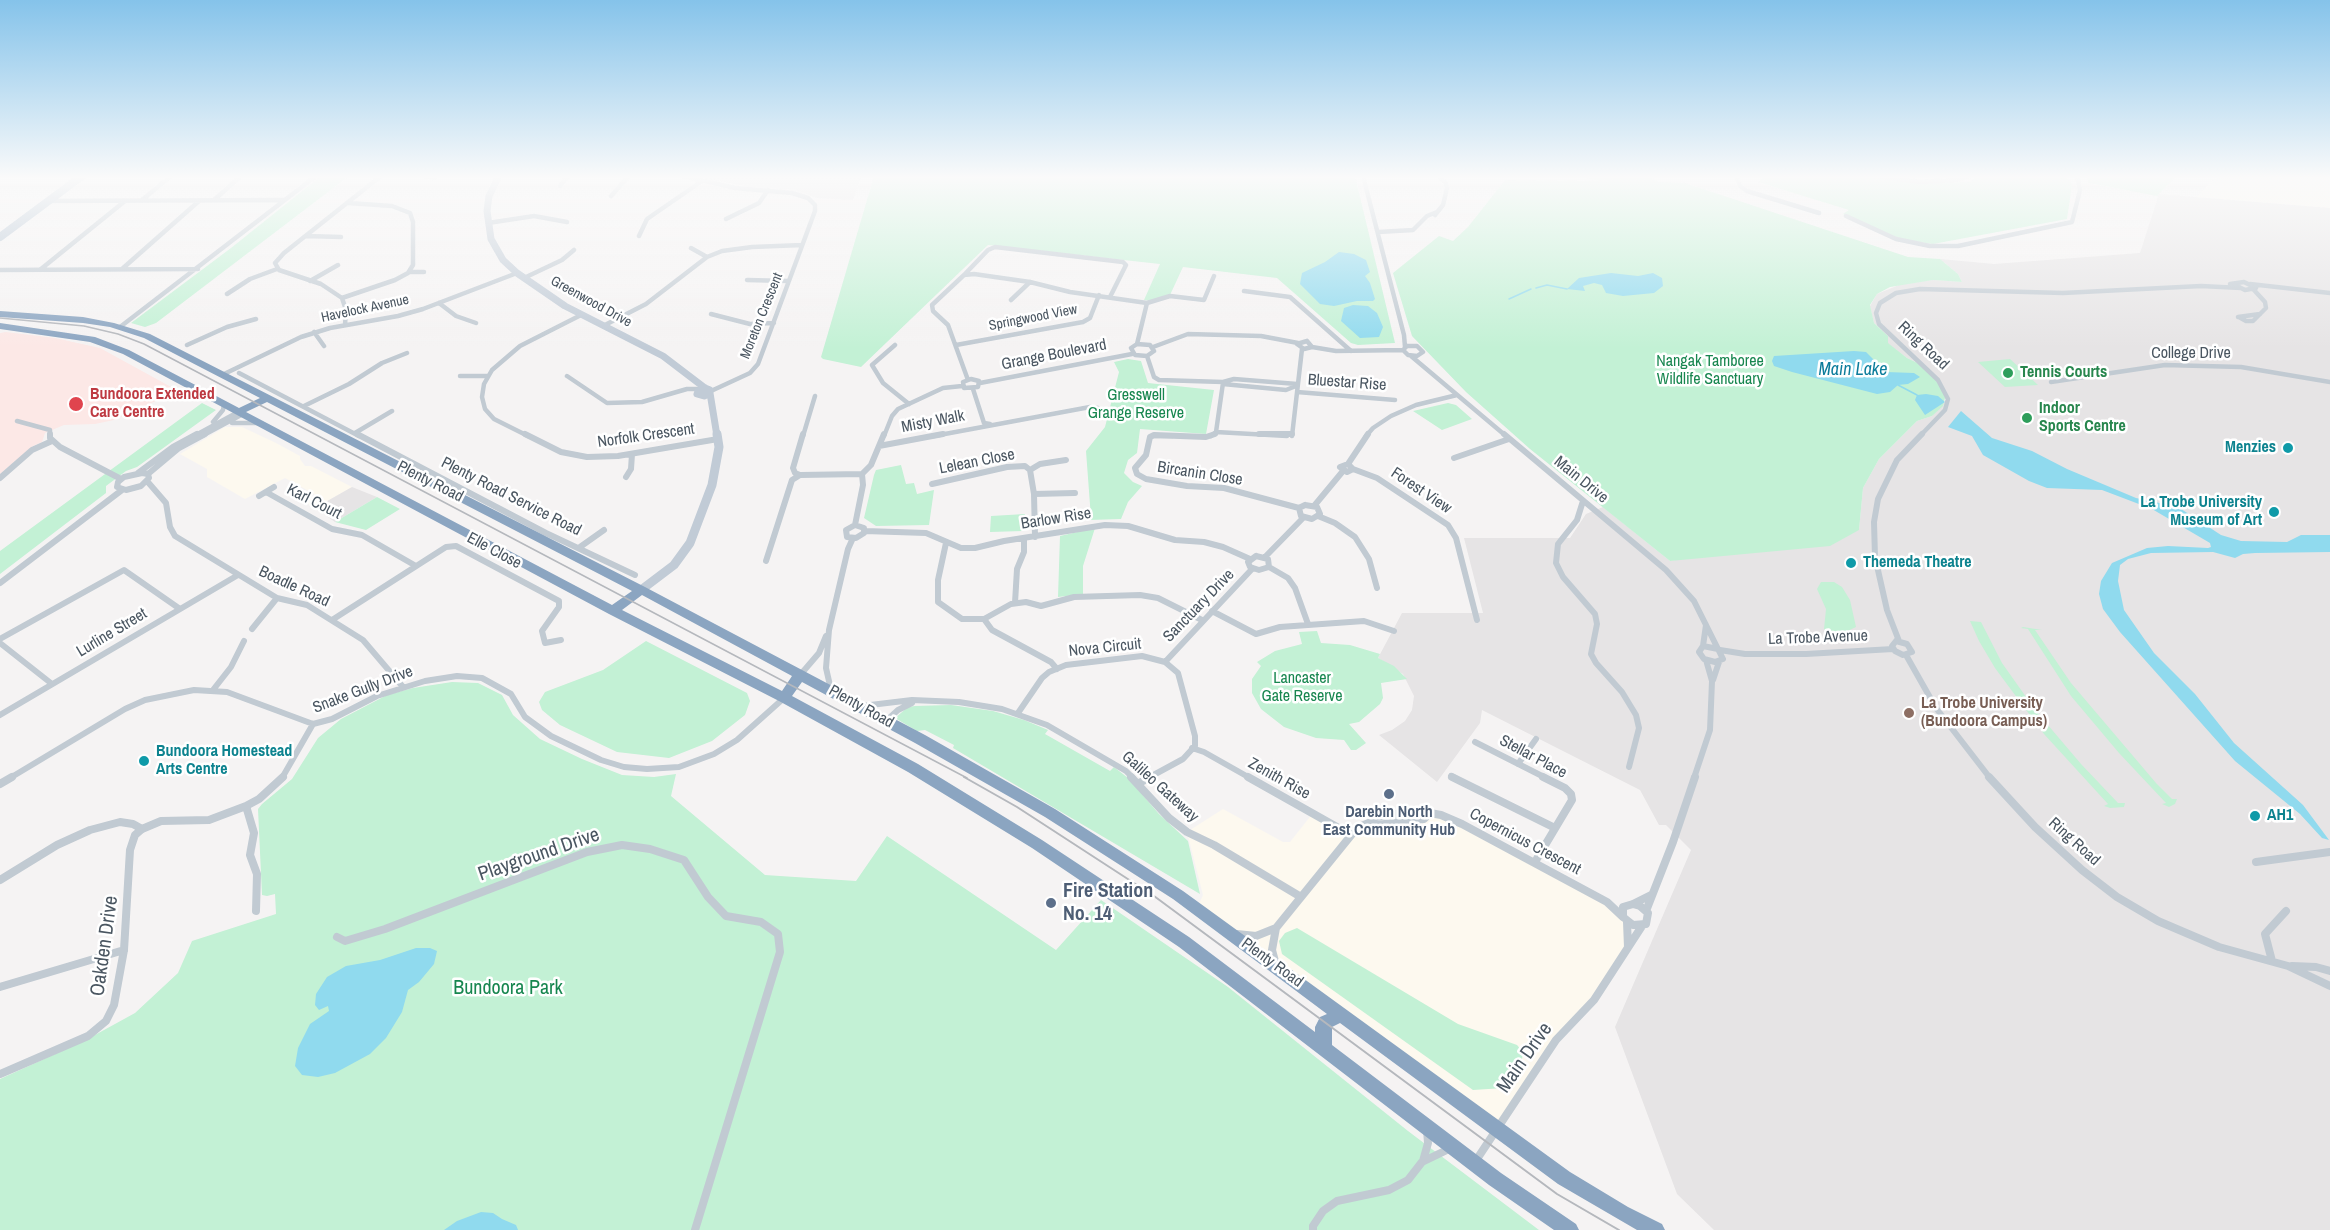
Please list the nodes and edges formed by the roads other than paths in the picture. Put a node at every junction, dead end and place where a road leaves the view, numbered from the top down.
1 (84, 233) edge
2 (162, 233) edge
3 (242, 233) edge
4 (308, 233) edge
5 (413, 233) edge
6 (490, 233) edge
7 (806, 233) edge
8 (1378, 233) edge
9 (1880, 233) edge
10 (2020, 233) edge
11 (305, 236) junction
12 (341, 237) dead end
13 (802, 245) junction
14 (691, 248) dead end
15 (574, 250) dead end
16 (707, 257) junction
17 (338, 265) dead end
18 (40, 269) junction
19 (122, 269) junction
20 (198, 269) junction
21 (278, 269) junction
22 (0, 270) edge
23 (410, 272) junction
24 (424, 272) dead end
25 (517, 273) junction
26 (964, 275) junction
27 (1214, 276) dead end
28 (524, 278) junction
29 (747, 280) dead end
30 (310, 281) junction
31 (789, 281) junction
32 (1030, 282) junction
33 (2250, 284) junction
34 (2241, 287) junction
35 (2274, 287) junction
36 (2255, 290) junction
37 (1244, 291) dead end
38 (2330, 293) edge
39 (227, 294) dead end
40 (1098, 296) junction
41 (1110, 297) junction
42 (342, 298) junction
43 (1011, 300) dead end
44 (2263, 300) junction
45 (439, 303) junction
46 (1148, 303) junction
47 (0, 314) edge
48 (711, 314) dead end
49 (2260, 314) dead end
50 (581, 315) junction
51 (256, 318) dead end
52 (83, 320) junction
53 (476, 323) dead end
54 (774, 323) junction
55 (345, 325) junction
56 (0, 326) edge
57 (603, 326) junction
58 (120, 327) junction
59 (314, 332) junction
60 (62, 333) junction
61 (1404, 335) junction
62 (1298, 343) junction
63 (1137, 344) junction
64 (187, 345) dead end
65 (895, 345) dead end
66 (956, 345) junction
67 (324, 346) dead end
68 (1414, 346) junction
69 (1153, 347) junction
70 (1312, 347) junction
71 (1302, 349) junction
72 (1404, 349) junction
73 (1351, 351) junction
74 (407, 353) dead end
75 (1132, 354) junction
76 (1421, 354) junction
77 (1147, 356) junction
78 (1411, 356) junction
79 (1427, 367) junction
80 (222, 375) junction
81 (460, 376) dead end
82 (488, 376) junction
83 (567, 376) dead end
84 (236, 377) junction
85 (250, 379) junction
86 (968, 380) junction
87 (2051, 382) dead end
88 (2330, 382) edge
89 (980, 383) junction
90 (1223, 383) junction
91 (962, 386) junction
92 (1297, 388) junction
93 (703, 389) junction
94 (973, 389) junction
95 (1456, 395) junction
96 (815, 396) dead end
97 (267, 398) junction
98 (1395, 400) dead end
99 (224, 404) junction
100 (909, 404) junction
101 (304, 406) junction
102 (392, 411) dead end
103 (240, 413) junction
104 (1102, 413) dead end
105 (17, 421) dead end
106 (259, 423) junction
107 (992, 425) junction
108 (208, 427) junction
109 (217, 428) junction
110 (1216, 432) junction
111 (356, 433) junction
112 (718, 438) junction
113 (1509, 439) junction
114 (52, 441) junction
115 (879, 446) junction
116 (632, 454) junction
117 (393, 458) junction
118 (1454, 458) dead end
119 (1066, 460) dead end
120 (1351, 466) junction
121 (1030, 470) junction
122 (138, 473) junction
123 (862, 474) junction
124 (800, 476) junction
125 (626, 477) dead end
126 (0, 478) edge
127 (148, 478) junction
128 (121, 480) junction
129 (932, 484) dead end
130 (136, 488) junction
131 (274, 488) dead end
132 (122, 490) junction
133 (155, 490) junction
134 (266, 492) junction
135 (1075, 492) dead end
136 (1034, 494) junction
137 (259, 496) dead end
138 (1583, 501) junction
139 (1314, 506) junction
140 (1299, 508) junction
141 (1318, 516) junction
142 (1304, 517) junction
143 (855, 525) junction
144 (604, 530) dead end
145 (865, 531) junction
146 (1035, 537) junction
147 (853, 538) junction
148 (1024, 538) junction
149 (946, 543) junction
150 (580, 547) junction
151 (1265, 557) junction
152 (1250, 559) junction
153 (766, 561) dead end
154 (416, 566) junction
155 (1269, 567) junction
156 (611, 569) junction
157 (1252, 569) junction
158 (238, 575) junction
159 (635, 575) dead end
160 (0, 583) edge
161 (1377, 588) dead end
162 (641, 590) junction
163 (277, 598) junction
164 (1015, 603) junction
165 (180, 609) junction
166 (613, 611) junction
167 (1212, 611) junction
168 (984, 619) junction
169 (332, 620) junction
170 (1478, 620) dead end
171 (1202, 621) junction
172 (1308, 624) junction
173 (1706, 624) junction
174 (252, 629) dead end
175 (829, 630) junction
176 (1394, 631) dead end
177 (561, 640) dead end
178 (0, 641) edge
179 (244, 641) dead end
180 (1899, 641) junction
181 (1704, 646) junction
182 (1719, 649) junction
183 (1893, 649) junction
184 (1745, 654) junction
185 (1906, 655) junction
186 (1706, 660) junction
187 (1721, 660) junction
188 (1165, 662) junction
189 (1057, 669) junction
190 (801, 674) junction
191 (1712, 681) junction
192 (52, 684) junction
193 (403, 687) junction
194 (213, 690) junction
195 (831, 690) junction
196 (784, 698) junction
197 (924, 701) junction
198 (858, 706) junction
199 (1018, 713) junction
200 (0, 716) edge
201 (886, 721) junction
202 (313, 724) junction
203 (1536, 739) dead end
204 (1475, 742) dead end
205 (1192, 748) junction
206 (1518, 764) junction
207 (1629, 767) dead end
208 (1451, 776) dead end
209 (1139, 783) junction
210 (0, 784) edge
211 (246, 806) junction
212 (1555, 828) junction
213 (142, 829) junction
214 (1351, 835) junction
215 (2330, 852) edge
216 (1535, 862) junction
217 (2256, 862) dead end
218 (0, 880) edge
219 (1651, 895) junction
220 (1301, 897) junction
221 (1607, 902) junction
222 (1629, 904) junction
223 (1646, 910) junction
224 (256, 911) dead end
225 (2286, 911) dead end
226 (1625, 920) junction
227 (1642, 926) junction
228 (1276, 928) junction
229 (1232, 933) junction
230 (337, 937) dead end
231 (1628, 947) junction
232 (124, 950) junction
233 (2272, 961) junction
234 (1277, 966) junction
235 (2289, 966) junction
236 (2330, 971) edge
237 (2330, 986) edge
238 (0, 987) edge
239 (1342, 1015) junction
240 (1324, 1046) junction
241 (0, 1074) edge
242 (1427, 1126) junction
243 (1498, 1131) junction
244 (1454, 1147) junction
245 (1422, 1162) junction
246 (1475, 1163) junction
247 (695, 1230) edge
248 (1313, 1230) edge
249 (1570, 1230) edge
250 (1656, 1230) edge

1 - 18 street
2 - 19 street
3 - 20 street
4 - 11 street
5 - 23 street
6 - 25 street, Greenwood Drive
7 - 13 street, Moreton Crescent
8 - 61 street
9 - 10 street
11 - 12 street
11 - 21 street
13 - 16 street
13 - 31 street, Moreton Crescent
14 - 16 street
15 - 28 street
16 - 57 street
17 - 30 street
18 - 19 street
18 - 22 street
19 - 20 street
20 - 58 street
21 - 30 street
21 - 39 street
23 - 24 street
23 - 42 street
25 - 28 street, Greenwood Drive
25 - 45 street, Havelock Avenue
26 - 32 street
26 - 41 street
26 - 66 street
27 - 46 street
28 - 50 street, Greenwood Drive
29 - 31 street
30 - 42 street
31 - 54 street, Moreton Crescent
32 - 40 street
32 - 43 street
33 - 34 street
33 - 35 street
33 - 36 street
34 - 36 street
34 - 44 street
34 - 180 street, Ring Road
35 - 36 street
35 - 38 street
36 - 44 street
37 - 73 street
40 - 41 street
40 - 66 street, Springwood View
41 - 46 street
42 - 55 street
44 - 49 street
45 - 53 street
45 - 55 street, Havelock Avenue
46 - 63 street
47 - 52 highway, Plenty Road
48 - 54 street
50 - 57 street, Greenwood Drive
50 - 82 street
51 - 64 street
52 - 58 highway, Plenty Road
52 - 60 highway
54 - 93 street, Moreton Crescent
55 - 59 street, Havelock Avenue
56 - 60 highway, Plenty Road
57 - 93 street, Greenwood Drive
58 - 80 highway, Plenty Road
59 - 67 street
59 - 80 street, Havelock Avenue
60 - 99 highway, Plenty Road
61 - 68 street
61 - 72 street
62 - 69 street
62 - 70 street
62 - 71 street
63 - 69 street
63 - 75 street
65 - 100 street
66 - 86 street
68 - 72 street
68 - 76 street, Main Drive
69 - 77 street
70 - 71 street
70 - 73 street
71 - 92 street
72 - 73 street
72 - 78 street, Main Drive
74 - 101 street
75 - 77 street, Grange Boulevard
75 - 89 street, Grange Boulevard
76 - 78 street
76 - 79 street, Main Drive
77 - 90 street, Bluestar Rise
78 - 79 street, Main Drive
79 - 95 street, Main Drive
80 - 84 highway, Plenty Road
81 - 82 street
82 - 116 street, Norfolk Crescent
83 - 93 street, Moreton Crescent
84 - 85 street, Plenty Road Service Road
84 - 85 street
84 - 97 highway, Plenty Road
85 - 101 street, Plenty Road Service Road
86 - 89 street
86 - 91 street
87 - 88 street, College Drive
89 - 94 street
90 - 92 street, Bluestar Rise
90 - 110 street
91 - 94 street
91 - 100 street
92 - 98 street, Bluestar Rise
92 - 110 street
93 - 112 street, Greenwood Drive
94 - 107 street
95 - 113 street, Main Drive
95 - 120 street
96 - 124 street
97 - 103 highway
97 - 117 highway, Plenty Road
99 - 103 highway, Plenty Road
99 - 108 street
100 - 115 street
101 - 111 street, Plenty Road Service Road
102 - 111 street
103 - 106 highway, Plenty Road
103 - 108 street
103 - 109 street
104 - 107 street, Misty Walk
105 - 114 street
106 - 109 street
106 - 166 highway, Plenty Road
107 - 115 street, Misty Walk
108 - 122 street
109 - 127 street
110 - 140 street, Bircanin Close
111 - 117 street, Plenty Road Service Road
112 - 116 street, Norfolk Crescent
112 - 162 street, Greenwood Drive
113 - 118 street
113 - 138 street, Main Drive
114 - 126 street
114 - 128 street
115 - 123 street
116 - 125 street
117 - 150 street, Plenty Road Service Road
117 - 156 highway, Plenty Road
119 - 121 street
120 - 139 street
120 - 170 street, Forest View
121 - 129 street, Lelean Close
121 - 136 street, Lelean Close
122 - 127 street
122 - 128 street
123 - 124 street
123 - 143 street
124 - 153 street
127 - 130 street
127 - 133 street, Boadle Road
128 - 132 street
130 - 132 street
130 - 133 street
131 - 134 street
132 - 160 street
133 - 158 street, Boadle Road
134 - 137 street
134 - 154 street, Karl Court
135 - 136 street
136 - 146 street, Lelean Close
138 - 173 street, Main Drive
138 - 207 street
139 - 140 street
139 - 141 street
140 - 142 street
141 - 142 street
141 - 161 street
142 - 151 street
143 - 145 street
143 - 147 street
144 - 150 street
145 - 147 street
145 - 149 street, Barlow Rise
146 - 148 street, Barlow Rise
146 - 152 street, Barlow Rise
147 - 175 street
148 - 149 street, Barlow Rise
148 - 164 street
149 - 168 street
150 - 156 street, Plenty Road Service Road
151 - 152 street
151 - 155 street
152 - 157 street
154 - 169 street, Elle Close
154 - 177 street, Elle Close
155 - 157 street
155 - 172 street
156 - 159 street, Plenty Road Service Road
156 - 162 highway, Plenty Road
157 - 167 street, Sanctuary Drive
158 - 163 street, Boadle Road
158 - 165 street, Lurline Street
162 - 166 highway
162 - 190 highway, Plenty Road
163 - 169 street, Boadle Road
163 - 174 street
164 - 168 street
164 - 171 street
165 - 178 street
165 - 192 street, Lurline Street
166 - 196 highway, Plenty Road
167 - 171 street, Sanctuary Drive
167 - 172 street
168 - 189 street
169 - 193 street, Boadle Road
171 - 188 street, Sanctuary Drive
172 - 176 street
173 - 181 street
173 - 182 street, Main Drive
175 - 190 street
175 - 195 street
178 - 192 street
179 - 194 street
180 - 183 street
180 - 185 street, Ring Road
181 - 182 street, La Trobe Avenue
181 - 186 street
182 - 184 street, La Trobe Avenue
182 - 187 street, Main Drive
183 - 184 street, La Trobe Avenue
183 - 185 street
184 - 187 street, La Trobe Avenue
185 - 233 street, Ring Road
186 - 187 street
186 - 191 street
187 - 191 street
188 - 189 street, Nova Circuit
188 - 205 street, Nova Circuit
189 - 199 street, Nova Circuit
190 - 195 highway, Plenty Road
190 - 196 highway
191 - 219 street
192 - 200 street, Lurline Street
193 - 196 street, Snake Gully Drive
193 - 202 street, Snake Gully Drive
194 - 202 street, Snake Gully Drive
194 - 210 street, Snake Gully Drive
195 - 198 highway, Plenty Road
196 - 240 highway, Plenty Road
197 - 198 street, Galileo Gateway
197 - 199 street, Galileo Gateway
197 - 201 street, Galileo Gateway
198 - 201 highway, Plenty Road
199 - 209 street, Galileo Gateway
201 - 229 highway, Plenty Road
202 - 211 street
203 - 206 street
204 - 206 street, Stellar Place
205 - 209 street
205 - 214 street, Zenith Rise
206 - 212 street, Stellar Place
208 - 212 street
209 - 220 street, Galileo Gateway
211 - 213 street
211 - 224 street
212 - 216 street, Stellar Place
213 - 218 street
213 - 232 street, Oakden Drive
214 - 216 street, Copernicus Crescent
214 - 220 street, Copernicus Crescent
215 - 217 street
216 - 221 street, Copernicus Crescent
219 - 222 street
219 - 223 street
220 - 228 street, Copernicus Crescent
221 - 222 street, Copernicus Crescent
221 - 226 street, Copernicus Crescent
222 - 223 street, Copernicus Crescent
222 - 226 street
223 - 227 street, Main Drive
225 - 233 street
226 - 227 street
226 - 231 street
227 - 231 street, Main Drive
228 - 229 street
228 - 234 street
229 - 234 highway, Plenty Road
230 - 247 street, Playground Drive
231 - 243 street, Main Drive
232 - 238 street
232 - 241 street, Oakden Drive
233 - 235 street, Ring Road
234 - 239 highway, Plenty Road
235 - 236 street, Ring Road
235 - 237 street, Ring Road
239 - 240 highway
239 - 243 highway, Plenty Road
240 - 242 highway, Plenty Road
242 - 244 highway, Plenty Road
242 - 245 street
243 - 246 street, Main Drive
243 - 250 highway, Plenty Road
244 - 245 street
244 - 246 highway, Plenty Road
245 - 248 street
246 - 249 highway, Plenty Road

